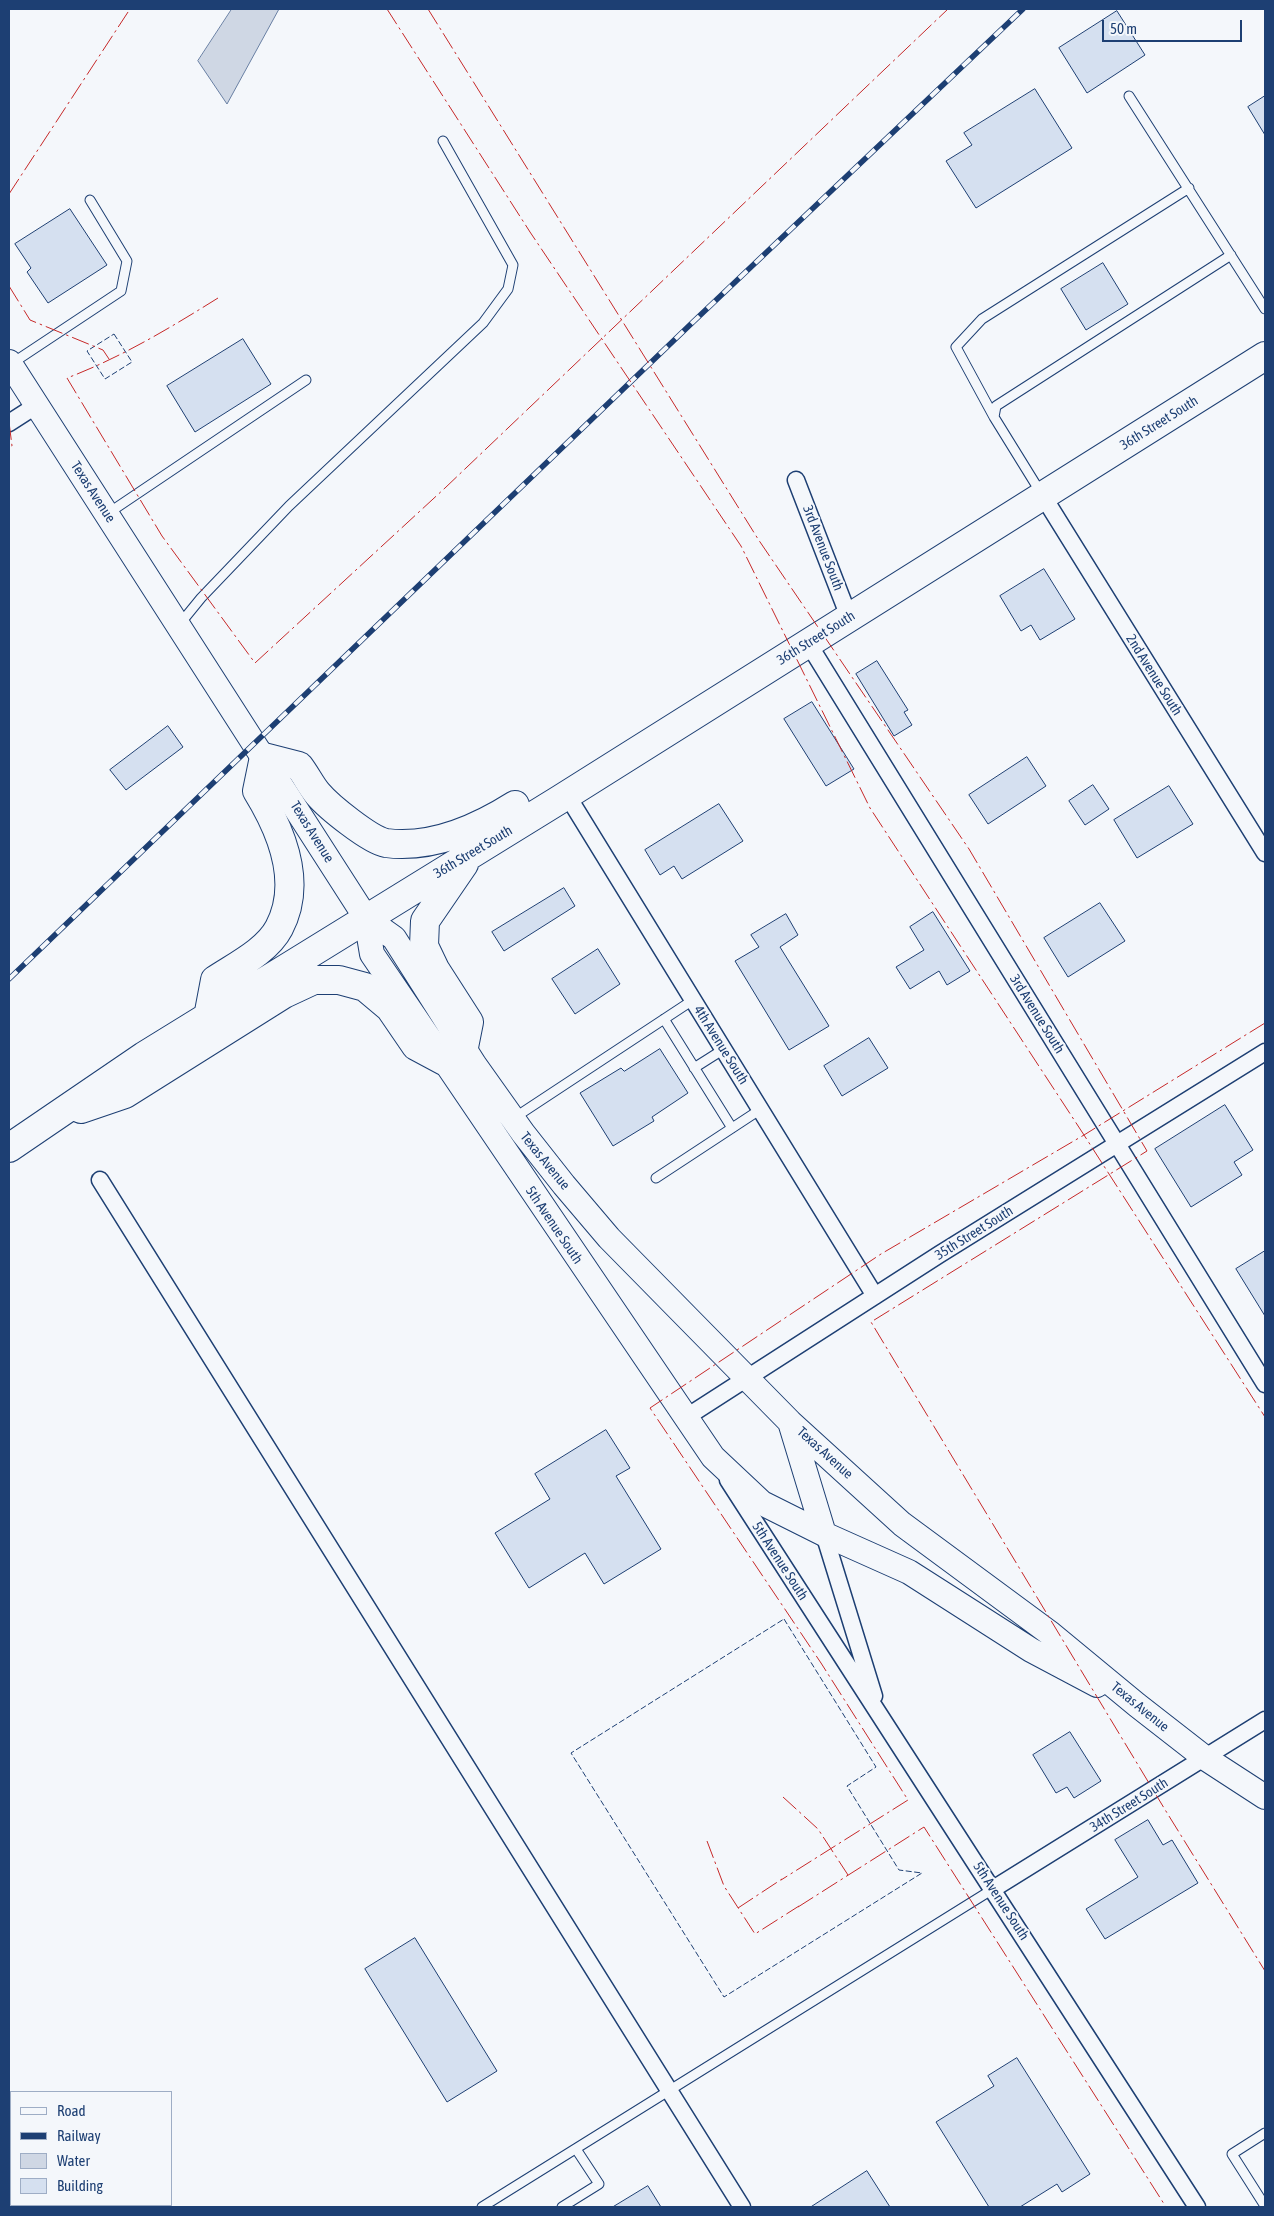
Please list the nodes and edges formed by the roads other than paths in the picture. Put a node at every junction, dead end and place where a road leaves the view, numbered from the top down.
1 (1129, 96) dead end
2 (443, 141) dead end
3 (1188, 188) junction
4 (90, 200) dead end
5 (1231, 256) junction
6 (1265, 309) edge
7 (1265, 356) edge
8 (10, 363) edge
9 (306, 380) dead end
10 (36, 405) junction
11 (994, 417) junction
12 (9, 423) edge
13 (796, 480) dead end
14 (1043, 496) junction
15 (107, 514) junction
16 (850, 617) junction
17 (179, 626) junction
18 (808, 643) junction
19 (264, 757) junction
20 (624, 758) junction
21 (567, 795) junction
22 (473, 852) junction
23 (1265, 853) edge
24 (366, 918) junction
25 (693, 1000) junction
26 (208, 1017) junction
27 (664, 1019) junction
28 (724, 1049) junction
29 (1265, 1052) edge
30 (454, 1054) junction
31 (694, 1068) junction
32 (761, 1109) junction
33 (513, 1119) junction
34 (46, 1121) junction
35 (732, 1128) junction
36 (1117, 1144) junction
37 (9, 1148) edge
38 (656, 1178) dead end
39 (100, 1180) dead end
40 (875, 1296) junction
41 (747, 1379) junction
42 (1265, 1384) edge
43 (685, 1418) junction
44 (790, 1422) junction
45 (714, 1457) junction
46 (824, 1534) junction
47 (1137, 1705) junction
48 (881, 1718) junction
49 (1265, 1720) edge
50 (1205, 1758) junction
51 (1265, 1797) edge
52 (993, 1889) junction
53 (669, 2091) junction
54 (1265, 2132) edge
55 (576, 2148) junction
56 (1265, 2206) edge
57 (482, 2207) edge
58 (562, 2207) edge
59 (742, 2207) edge
60 (1197, 2207) edge

1 - 3 lane
2 - 17 lane
3 - 5 lane
3 - 11 lane
4 - 8 lane
5 - 6 lane
5 - 11 lane
7 - 14 highway, 36th Street South
8 - 10 main road, Texas Avenue
9 - 15 lane
10 - 12 street
10 - 15 main road, Texas Avenue
11 - 14 lane
13 - 16 street, 3rd Avenue South
14 - 16 highway, 36th Street South
14 - 23 street, 2nd Avenue South
15 - 17 main road, Texas Avenue
16 - 18 highway, 36th Street South
17 - 19 main road, Texas Avenue
18 - 20 highway, 36th Street South
18 - 36 street, 3rd Avenue South
19 - 20 highway
19 - 24 main road, Texas Avenue
19 - 26 highway
20 - 21 highway, 36th Street South
21 - 22 highway, 36th Street South
21 - 25 street, 4th Avenue South
22 - 24 highway, 36th Street South
22 - 30 highway
24 - 26 highway, 36th Street South
24 - 30 main road, 5th Avenue South
25 - 27 lane
25 - 28 street, 4th Avenue South
26 - 34 highway, 36th Street South
27 - 31 lane
27 - 33 lane
28 - 31 lane
28 - 32 street, 4th Avenue South
29 - 36 street, 35th Street South
30 - 33 main road, Texas Avenue
30 - 34 highway
30 - 43 main road, 5th Avenue South
31 - 35 lane
32 - 35 lane
32 - 40 street, 4th Avenue South
33 - 41 main road, Texas Avenue
34 - 37 highway
35 - 38 lane
36 - 40 street, 35th Street South
36 - 42 street, 3rd Avenue South
39 - 53 street
40 - 41 street, 35th Street South
41 - 43 street, 35th Street South
41 - 44 main road, Texas Avenue
43 - 45 main road, 5th Avenue South
44 - 46 main road
44 - 47 main road, Texas Avenue
45 - 46 main road
45 - 48 street, 5th Avenue South
46 - 47 main road
46 - 48 street
47 - 50 main road, Texas Avenue
48 - 52 street, 5th Avenue South
49 - 50 street, 34th Street South
50 - 51 main road, Texas Avenue
50 - 52 street, 34th Street South
52 - 53 lane
52 - 60 street, 5th Avenue South
53 - 55 lane
53 - 59 street
54 - 56 lane
55 - 57 lane
55 - 58 lane

